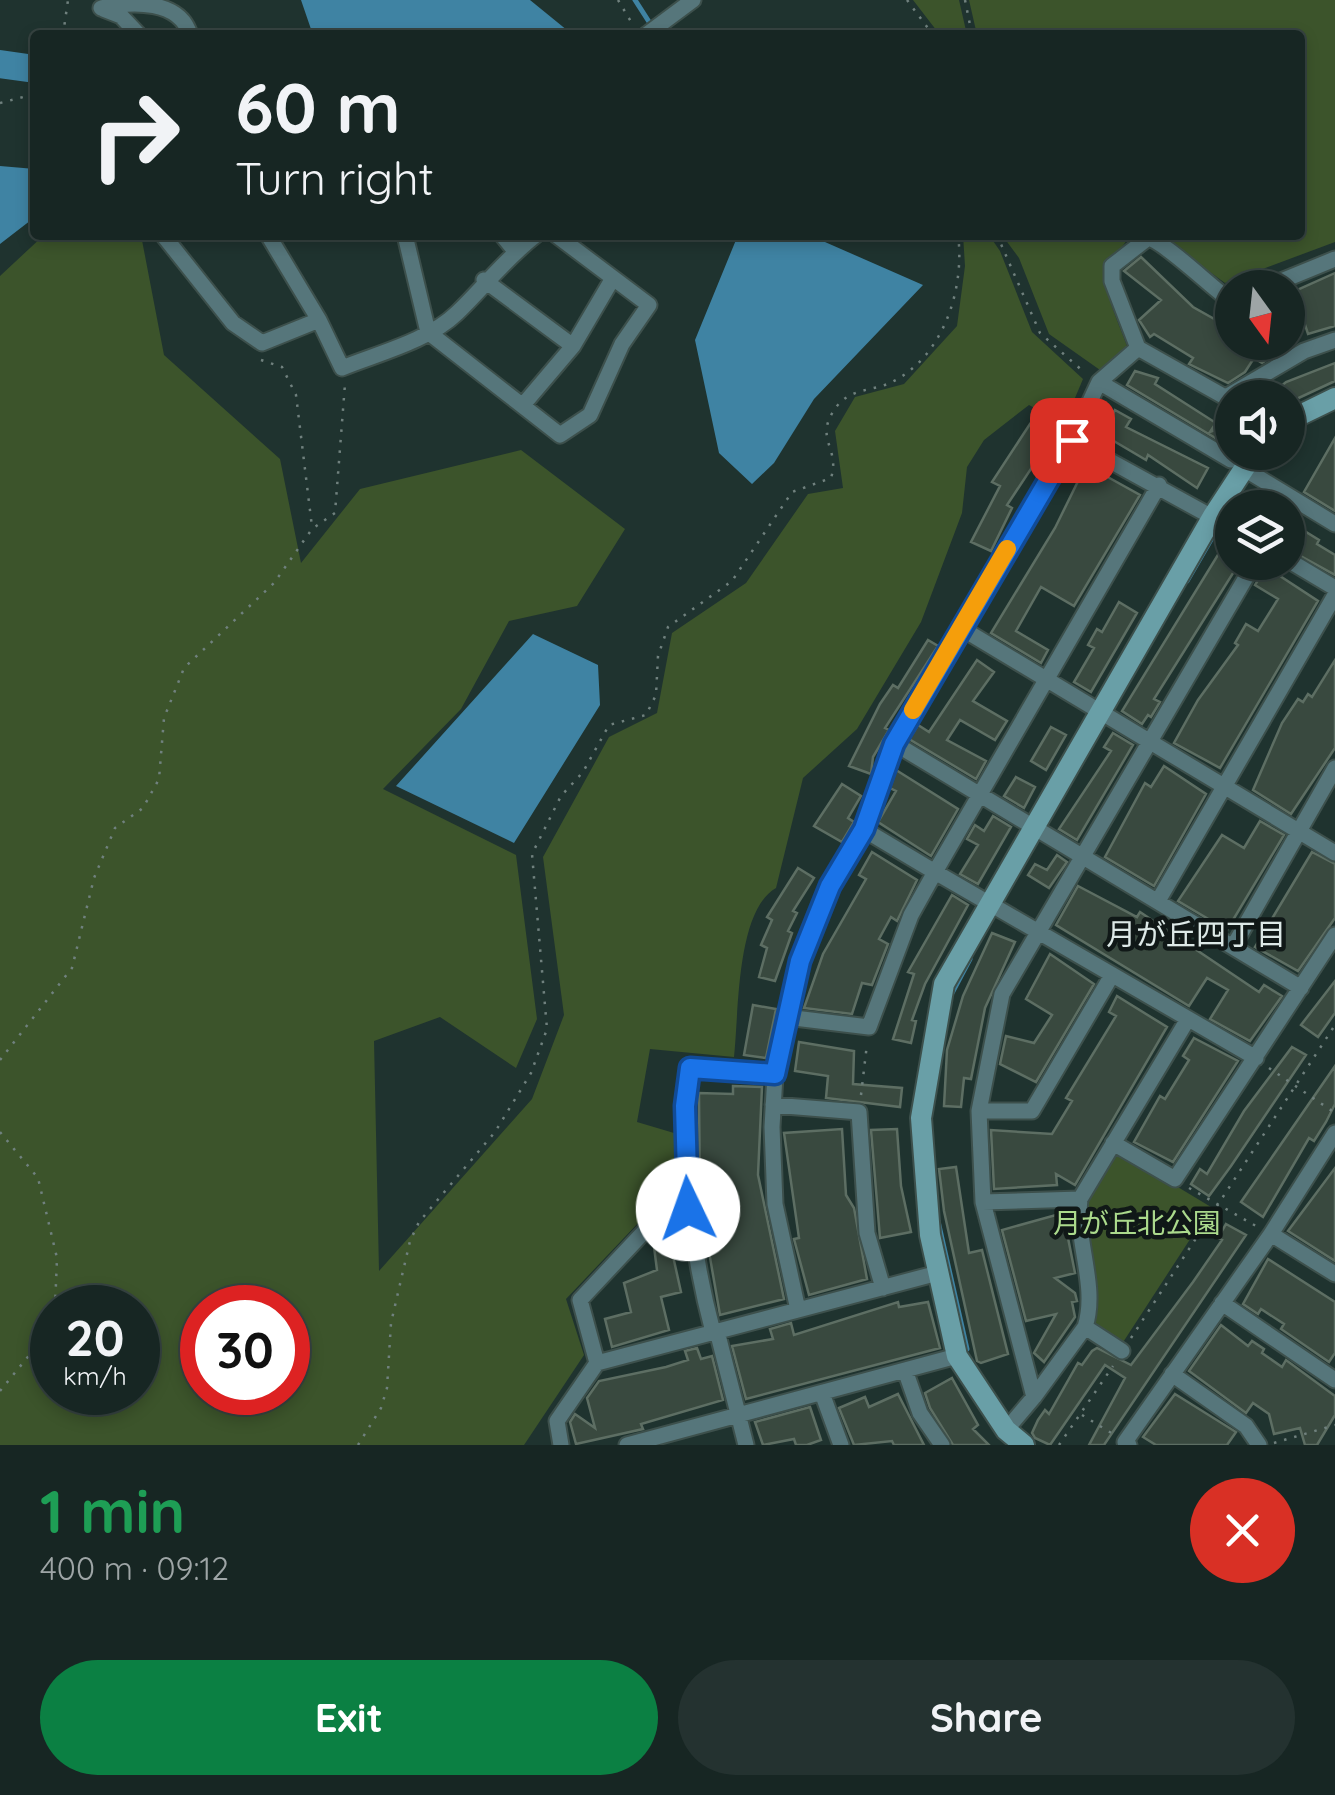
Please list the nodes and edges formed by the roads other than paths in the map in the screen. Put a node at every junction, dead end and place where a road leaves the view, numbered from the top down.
1 (693, 0) edge
2 (100, 4) edge
3 (135, 30) edge
4 (189, 30) edge
5 (649, 30) edge
6 (167, 240) edge
7 (271, 240) edge
8 (406, 240) edge
9 (506, 240) edge
10 (529, 240) edge
11 (563, 240) edge
12 (1145, 240) edge
13 (1162, 240) edge
14 (515, 251) junction
15 (1335, 259) edge
16 (1305, 271) edge
17 (613, 278) junction
18 (484, 280) junction
19 (1215, 289) edge
20 (319, 320) junction
21 (428, 332) junction
22 (1335, 340) edge
23 (573, 346) junction
24 (1138, 348) junction
25 (1305, 351) edge
26 (1290, 360) edge
27 (1259, 380) edge
28 (1099, 382) junction
29 (1215, 391) edge
30 (1335, 398) edge
31 (523, 405) junction
32 (1305, 413) edge
33 (1072, 440) junction
34 (1215, 451) edge
35 (1248, 470) edge
36 (1262, 470) edge
37 (1158, 486) junction
38 (1213, 516) junction
39 (1335, 524) edge
40 (1305, 571) edge
41 (1244, 580) edge
42 (1335, 591) edge
43 (961, 628) junction
44 (1047, 677) junction
45 (1101, 710) junction
46 (1150, 739) junction
47 (894, 744) junction
48 (1335, 768) edge
49 (1222, 784) junction
50 (979, 794) junction
51 (1034, 826) junction
52 (864, 829) junction
53 (1300, 830) junction
54 (1335, 853) edge
55 (1082, 855) junction
56 (935, 872) junction
57 (1158, 901) junction
58 (990, 903) junction
59 (1035, 931) junction
60 (1335, 935) edge
61 (1233, 947) junction
62 (1112, 975) junction
63 (1301, 988) junction
64 (786, 1017) junction
65 (1188, 1019) junction
66 (1256, 1058) junction
67 (775, 1074) junction
68 (773, 1105) junction
69 (978, 1111) junction
70 (1335, 1132) edge
71 (1113, 1143) junction
72 (687, 1186) junction
73 (1080, 1199) junction
74 (982, 1202) junction
75 (1271, 1234) junction
76 (938, 1273) junction
77 (1335, 1274) edge
78 (882, 1288) junction
79 (1222, 1303) junction
80 (798, 1310) junction
81 (1085, 1327) junction
82 (715, 1331) junction
83 (1122, 1352) road end
84 (957, 1356) junction
85 (597, 1363) junction
86 (905, 1370) junction
87 (1172, 1374) junction
88 (1335, 1380) edge
89 (822, 1392) junction
90 (1034, 1396) junction
91 (737, 1416) junction
92 (1006, 1430) junction
93 (654, 1442) edge
94 (1127, 1443) edge
95 (561, 1445) edge
96 (627, 1445) edge
97 (746, 1445) edge
98 (840, 1445) edge
99 (942, 1445) edge
100 (1024, 1445) edge
101 (1263, 1445) edge

1 - 5 street
2 - 3 street
2 - 4 street
6 - 20 street
7 - 20 street
8 - 21 street
9 - 14 street
10 - 14 street
11 - 17 street
12 - 24 street
13 - 19 street
14 - 18 street
15 - 16 street
17 - 23 street
17 - 31 street
18 - 21 street
18 - 23 street
20 - 21 street
21 - 31 street
22 - 25 street
23 - 31 street
24 - 28 street
24 - 29 street
26 - 27 street
28 - 33 street
28 - 34 street
30 - 32 street
33 - 37 street
33 - 43 street
35 - 38 street
36 - 39 street
37 - 38 street
37 - 44 street
38 - 45 street
40 - 42 street
41 - 46 street
42 - 49 street
43 - 44 street
43 - 47 street
44 - 45 street
44 - 50 street
45 - 46 street
45 - 51 street
46 - 49 street
46 - 55 street
47 - 50 street
47 - 52 street
48 - 53 street
49 - 53 street
49 - 57 street
50 - 51 street
50 - 56 street
51 - 55 street
51 - 58 street
52 - 56 street
52 - 64 street
53 - 54 street
53 - 61 street
55 - 57 street
55 - 59 street
56 - 58 street
56 - 64 street
57 - 61 street
58 - 59 street
58 - 76 street
59 - 62 street
59 - 69 street
60 - 63 street
61 - 63 street
62 - 65 street
62 - 69 street
63 - 66 street
64 - 67 street
65 - 66 street
65 - 71 street
66 - 71 street
67 - 68 street
67 - 72 street
68 - 78 street
68 - 80 street
69 - 74 street
70 - 75 street
71 - 73 street
72 - 82 street
72 - 85 street
73 - 74 street
73 - 81 street
74 - 90 street
75 - 77 street
75 - 79 street
76 - 78 street
76 - 84 street
78 - 80 street
79 - 87 street
79 - 88 street
80 - 82 street
81 - 83 street
81 - 90 street
82 - 85 street
82 - 91 street
84 - 86 street
84 - 92 street
85 - 95 street
86 - 89 street
86 - 99 street
87 - 94 street
87 - 101 street
89 - 91 street
89 - 98 street
90 - 92 street
91 - 93 street
91 - 97 street
92 - 100 street
93 - 96 street

